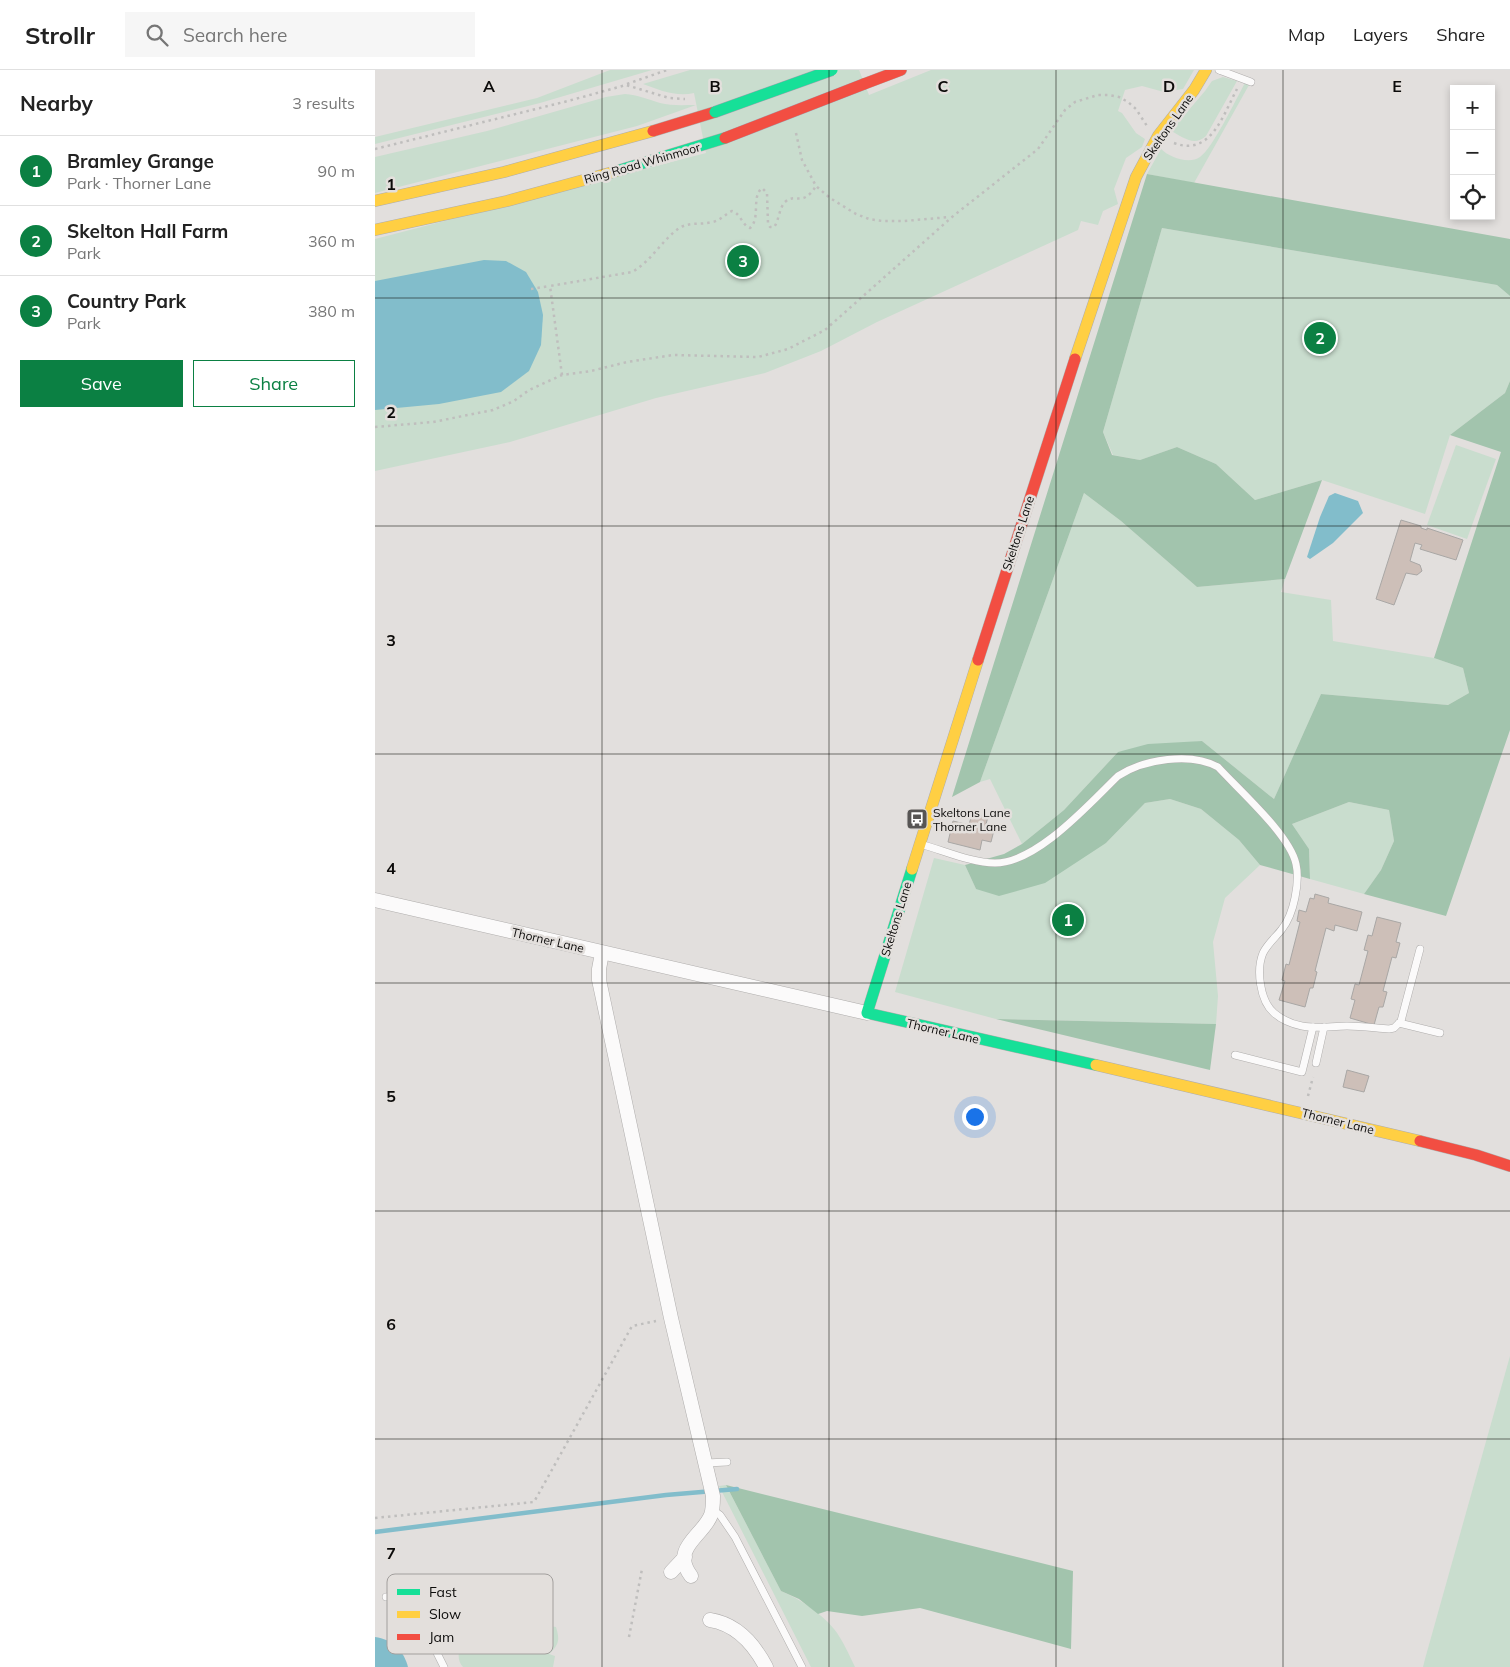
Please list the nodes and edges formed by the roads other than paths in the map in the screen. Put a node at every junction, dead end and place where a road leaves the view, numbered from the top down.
1 (832, 70) edge
2 (901, 70) edge
3 (1206, 70) edge
4 (1219, 70) edge
5 (1251, 82) dead end
6 (375, 201) edge
7 (375, 230) edge
8 (920, 844) junction
9 (375, 900) edge
10 (1420, 949) dead end
11 (602, 953) junction
12 (867, 1013) junction
13 (1399, 1023) junction
14 (1313, 1027) junction
15 (1324, 1027) junction
16 (1439, 1033) dead end
17 (1235, 1055) dead end
18 (1316, 1064) road end
19 (1510, 1166) edge
20 (727, 1462) dead end
21 (706, 1463) junction
22 (712, 1496) junction
23 (685, 1557) junction
24 (671, 1572) dead end
25 (691, 1576) dead end
26 (710, 1620) dead end
27 (438, 1654) edge
28 (444, 1667) edge
29 (766, 1667) edge
30 (802, 1667) edge

1 - 6 main road, bridge
2 - 7 main road, Ring Road Whinmoor, bridge
3 - 8 main road, Skeltons Lane
4 - 5 lane
8 - 12 main road, Skeltons Lane
8 - 14 lane
9 - 11 street, Thorner Lane
10 - 13 lane
11 - 12 street, Thorner Lane
11 - 21 street
12 - 19 main road, Thorner Lane
13 - 15 lane
13 - 16 lane
14 - 15 lane
14 - 17 lane
15 - 18 lane
20 - 21 lane
21 - 22 street
22 - 23 street
22 - 30 lane
23 - 24 street
23 - 25 street
26 - 29 street
27 - 28 lane

